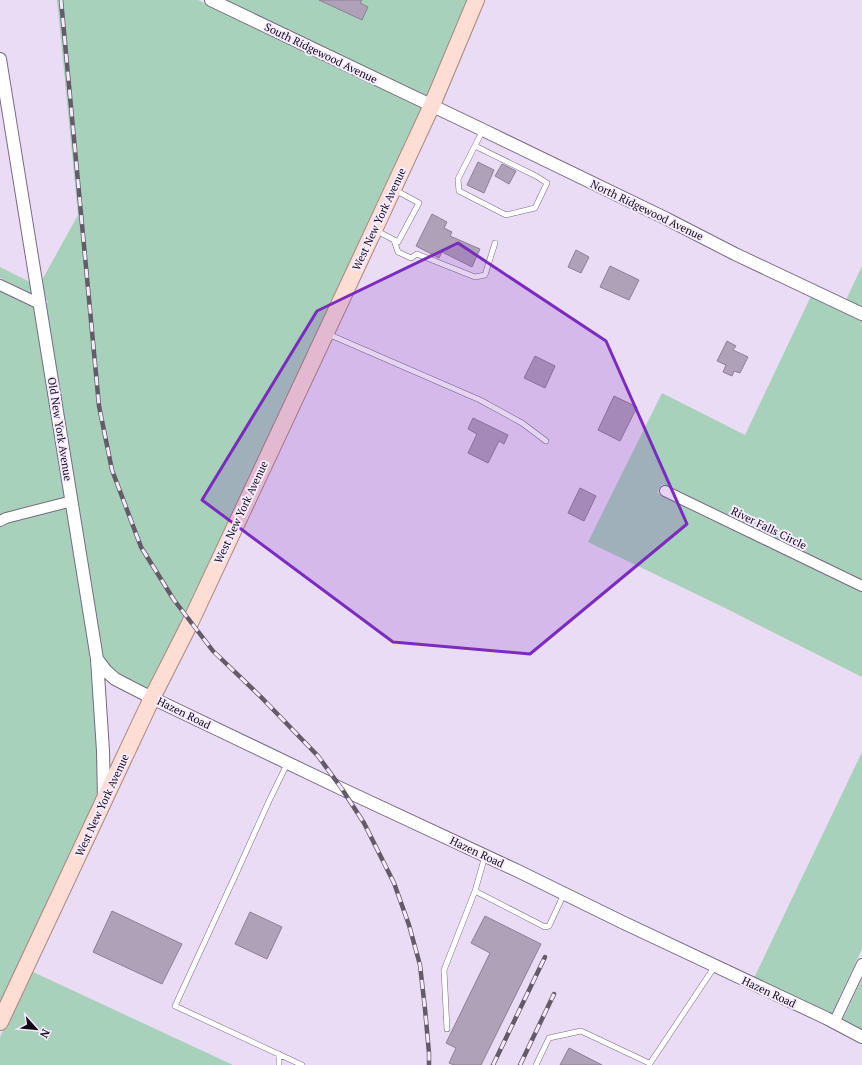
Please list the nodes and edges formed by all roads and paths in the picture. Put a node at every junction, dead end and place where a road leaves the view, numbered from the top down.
1 (211, 0) edge
2 (476, 0) edge
3 (0, 59) edge
4 (432, 106) junction
5 (483, 130) junction
6 (475, 146) junction
7 (393, 189) junction
8 (374, 230) junction
9 (394, 240) junction
10 (495, 243) dead end
11 (0, 284) edge
12 (40, 304) junction
13 (862, 314) edge
14 (325, 333) junction
15 (546, 441) dead end
16 (665, 491) dead end
17 (72, 501) junction
18 (0, 521) edge
19 (862, 586) edge
20 (97, 659) junction
21 (152, 698) junction
22 (288, 763) junction
23 (104, 800) junction
24 (485, 856) junction
25 (475, 891) junction
26 (564, 894) junction
27 (862, 964) edge
28 (715, 966) junction
29 (0, 1022) edge
30 (834, 1023) junction
31 (447, 1029) dead end
32 (862, 1038) edge
33 (279, 1054) junction
34 (649, 1064) edge
35 (279, 1065) edge
36 (302, 1065) edge
37 (536, 1065) edge

1 - 4 street, South Ridgewood Avenue
2 - 4 main road, West New York Avenue
3 - 12 street, Old New York Avenue
4 - 5 street, North Ridgewood Avenue
4 - 7 main road, West New York Avenue
5 - 6 lane
5 - 13 street, North Ridgewood Avenue
6 - 6 lane
7 - 8 main road, West New York Avenue
7 - 9 lane
8 - 9 lane
8 - 14 main road, West New York Avenue
9 - 10 lane
11 - 12 street
12 - 17 street, Old New York Avenue
14 - 15 lane
14 - 21 main road, West New York Avenue
16 - 19 street, River Falls Circle
17 - 18 street
17 - 20 street, Old New York Avenue
20 - 21 street, Hazen Road
20 - 23 street, Old New York Avenue
21 - 22 street, Hazen Road
21 - 23 main road, West New York Avenue
22 - 24 street, Hazen Road
22 - 33 lane
23 - 29 main road, West New York Avenue
24 - 25 lane
24 - 26 street, Hazen Road
25 - 26 lane
25 - 31 lane
26 - 28 street, Hazen Road
27 - 30 street
28 - 30 street, Hazen Road
28 - 34 lane
30 - 32 street, Hazen Road
33 - 35 lane
33 - 36 lane
34 - 37 lane

